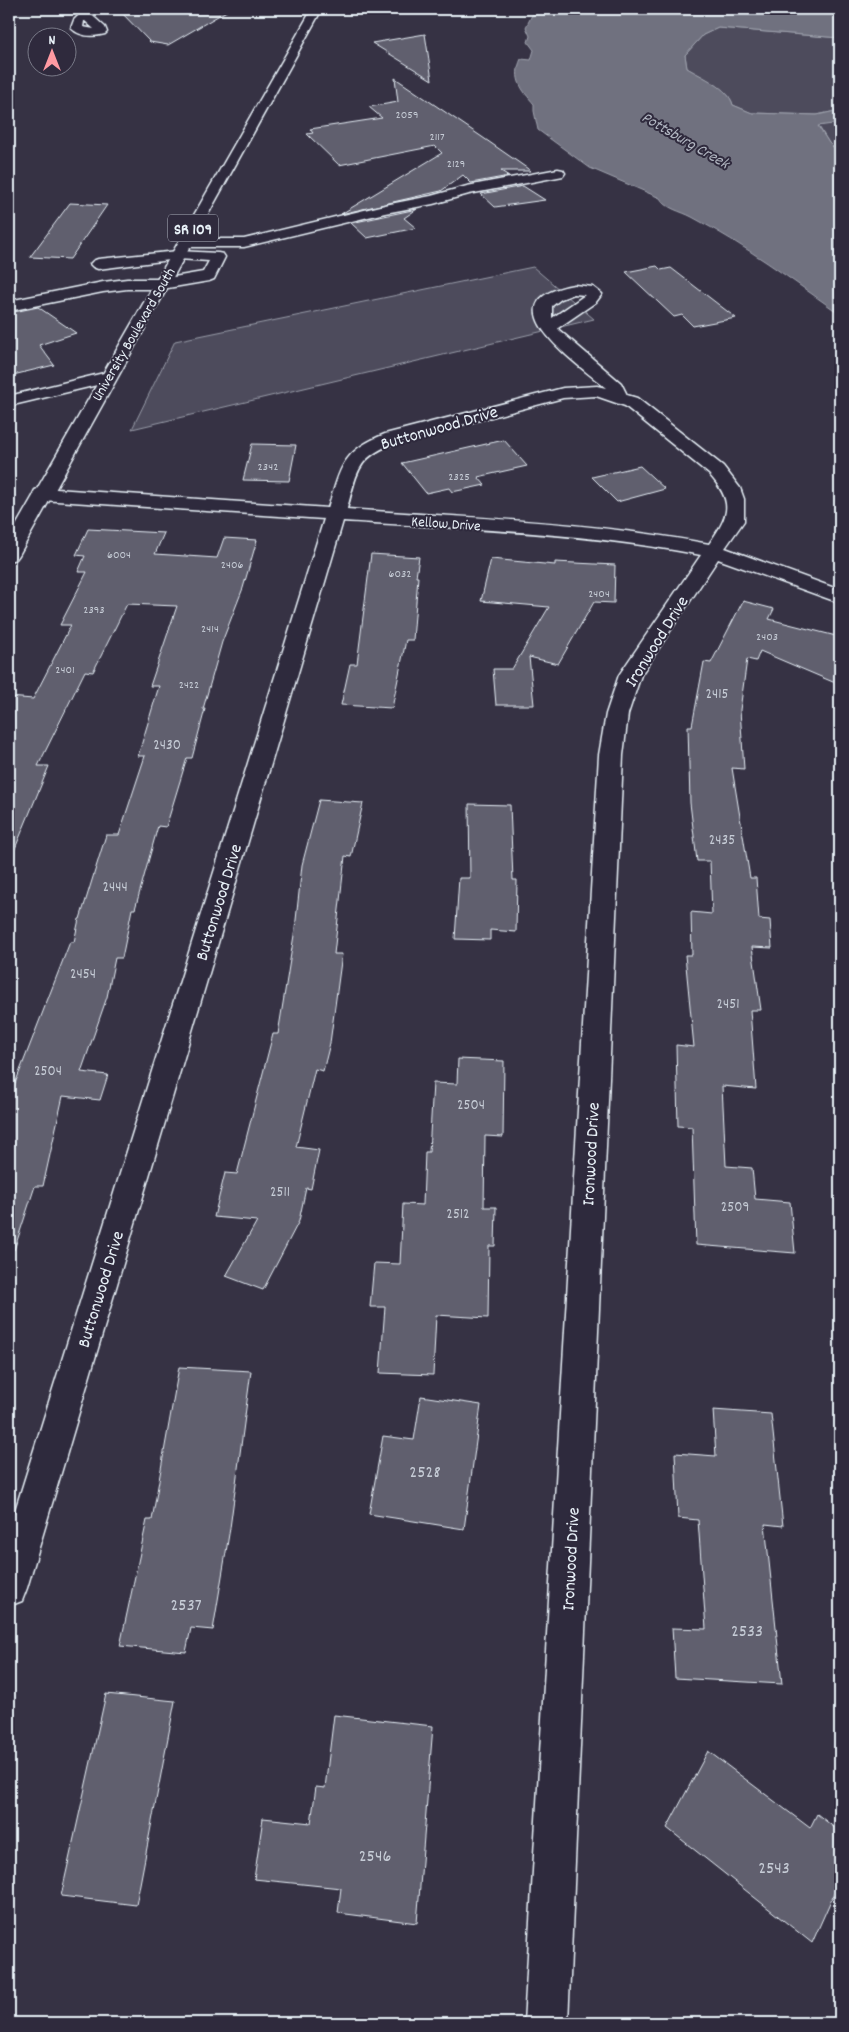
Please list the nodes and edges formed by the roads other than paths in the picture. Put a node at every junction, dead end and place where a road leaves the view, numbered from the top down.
1 (318, 9) edge
2 (558, 172) dead end
3 (181, 249) junction
4 (98, 264) dead end
5 (162, 284) junction
6 (9, 306) edge
7 (549, 327) dead end
8 (108, 378) junction
9 (608, 394) junction
10 (9, 401) edge
11 (42, 494) junction
12 (336, 515) junction
13 (714, 551) junction
14 (9, 555) edge
15 (840, 597) edge
16 (9, 1588) edge
17 (546, 2023) edge

1 - 3 street, University Boulevard South / SR 109
2 - 3 street
3 - 4 street
3 - 5 street, University Boulevard South / SR 109
3 - 5 street
5 - 6 street
5 - 8 street, University Boulevard South / SR 109
7 - 9 street
8 - 10 street
8 - 11 street, University Boulevard South / SR 109
9 - 12 street, Buttonwood Drive
9 - 13 street, Ironwood Drive
11 - 12 street, Kellow Drive
11 - 14 street, University Boulevard South / SR 109
12 - 13 street, Kellow Drive
12 - 16 street, Buttonwood Drive
13 - 15 street, Kellow Drive
13 - 17 street, Ironwood Drive

